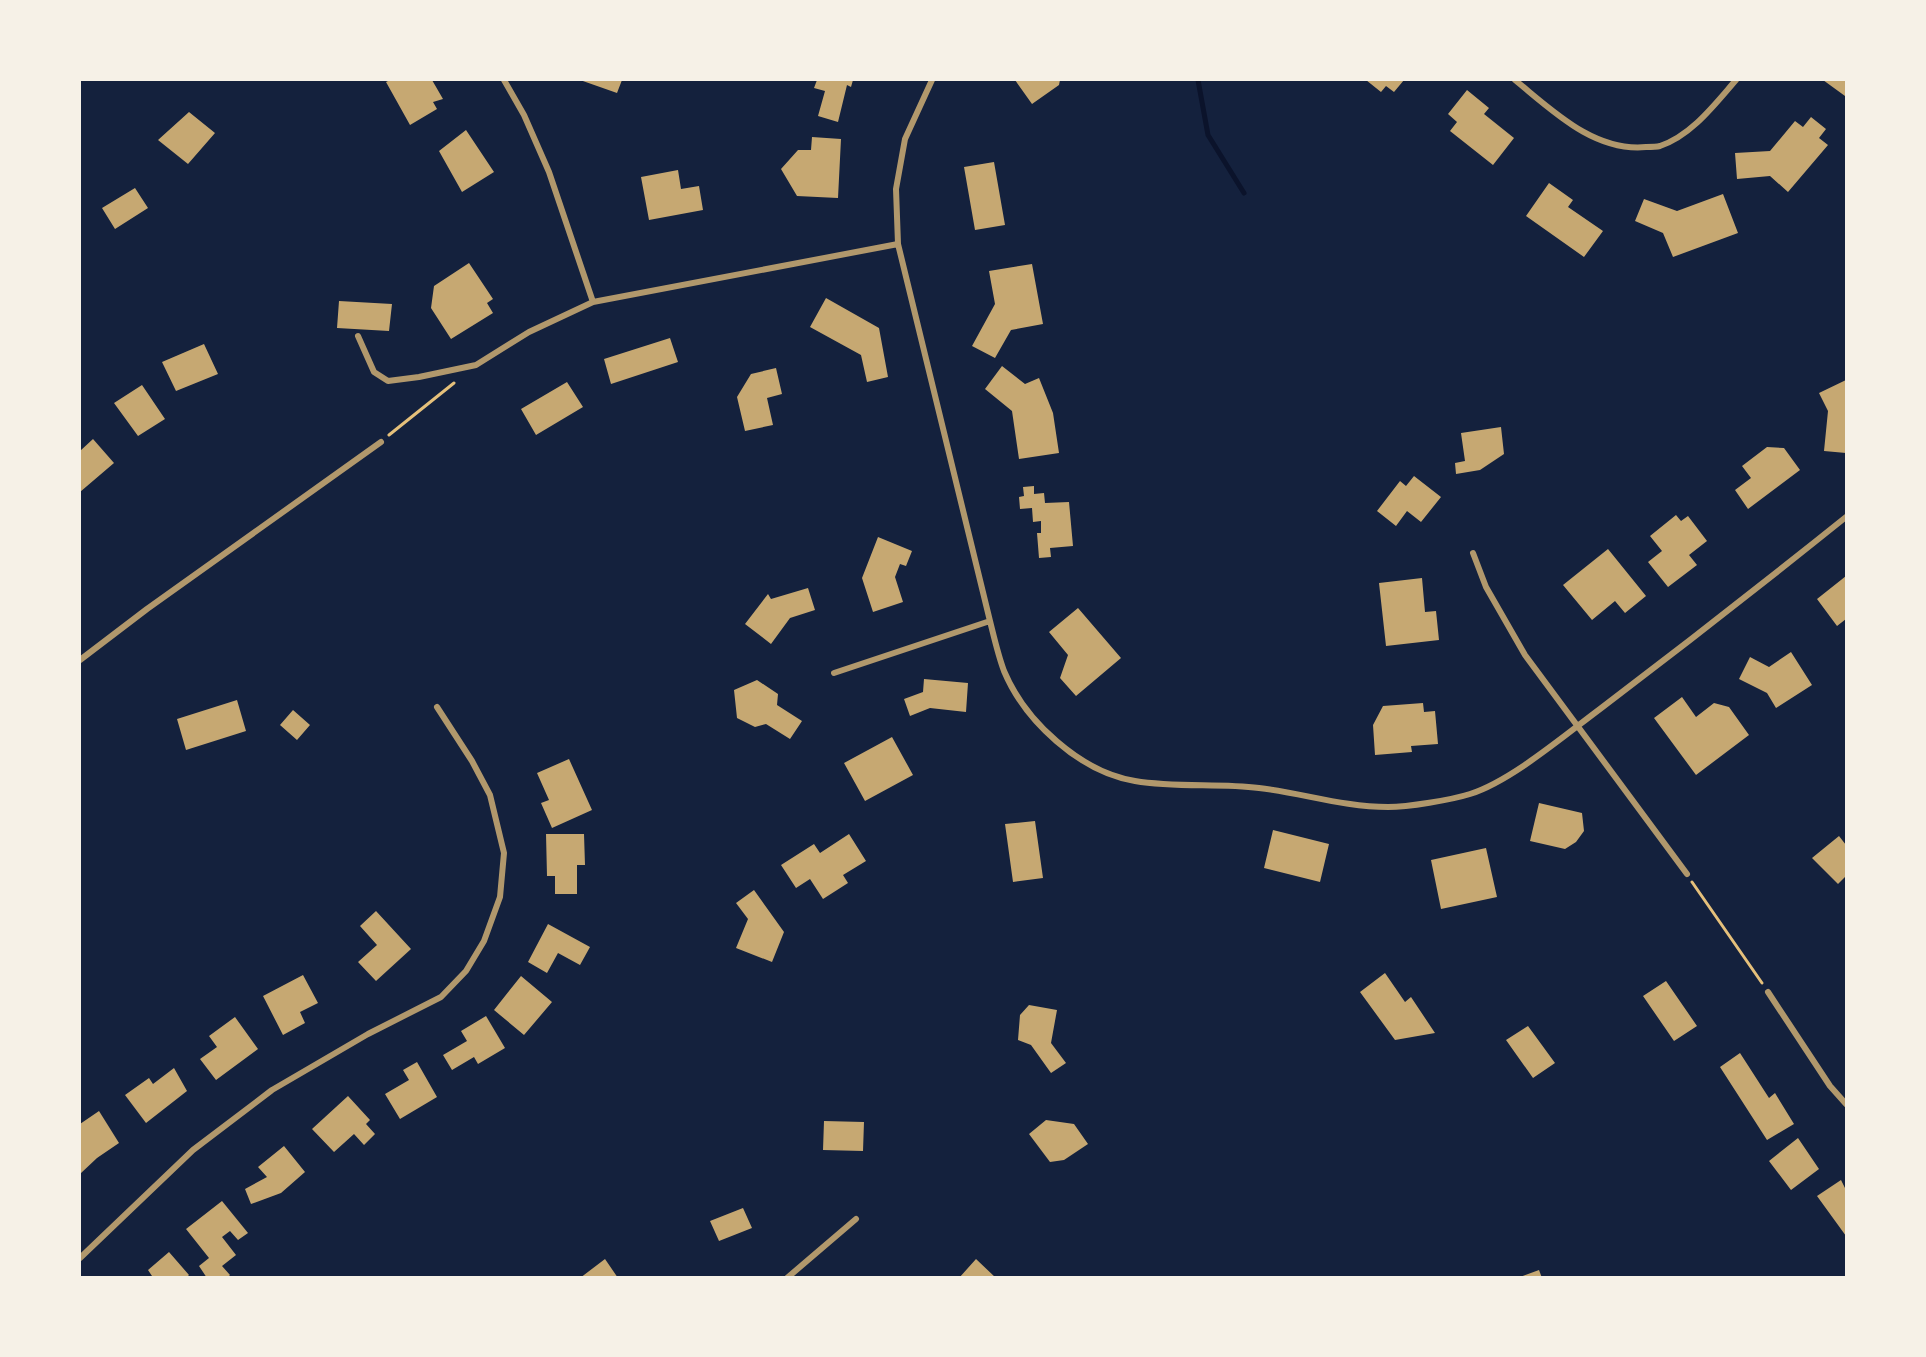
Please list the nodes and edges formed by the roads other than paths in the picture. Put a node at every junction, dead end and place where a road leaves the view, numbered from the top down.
1 (504, 80) edge
2 (932, 80) edge
3 (1515, 80) edge
4 (1736, 80) edge
5 (898, 244) junction
6 (593, 302) junction
7 (358, 336) dead end
8 (381, 442) road end
9 (1846, 517) edge
10 (1473, 553) dead end
11 (990, 621) junction
12 (80, 660) edge
13 (834, 673) dead end
14 (437, 707) dead end
15 (1577, 726) junction
16 (1687, 874) road end
17 (1768, 992) road end
18 (1846, 1104) edge
19 (856, 1219) dead end
20 (80, 1258) edge
21 (787, 1278) edge

1 - 6 street
2 - 5 street
3 - 4 street
5 - 6 street
5 - 11 street
6 - 7 street
8 - 12 street
9 - 15 street
10 - 15 street
11 - 13 street
11 - 15 street
14 - 20 street
15 - 16 street
17 - 18 street
19 - 21 street

